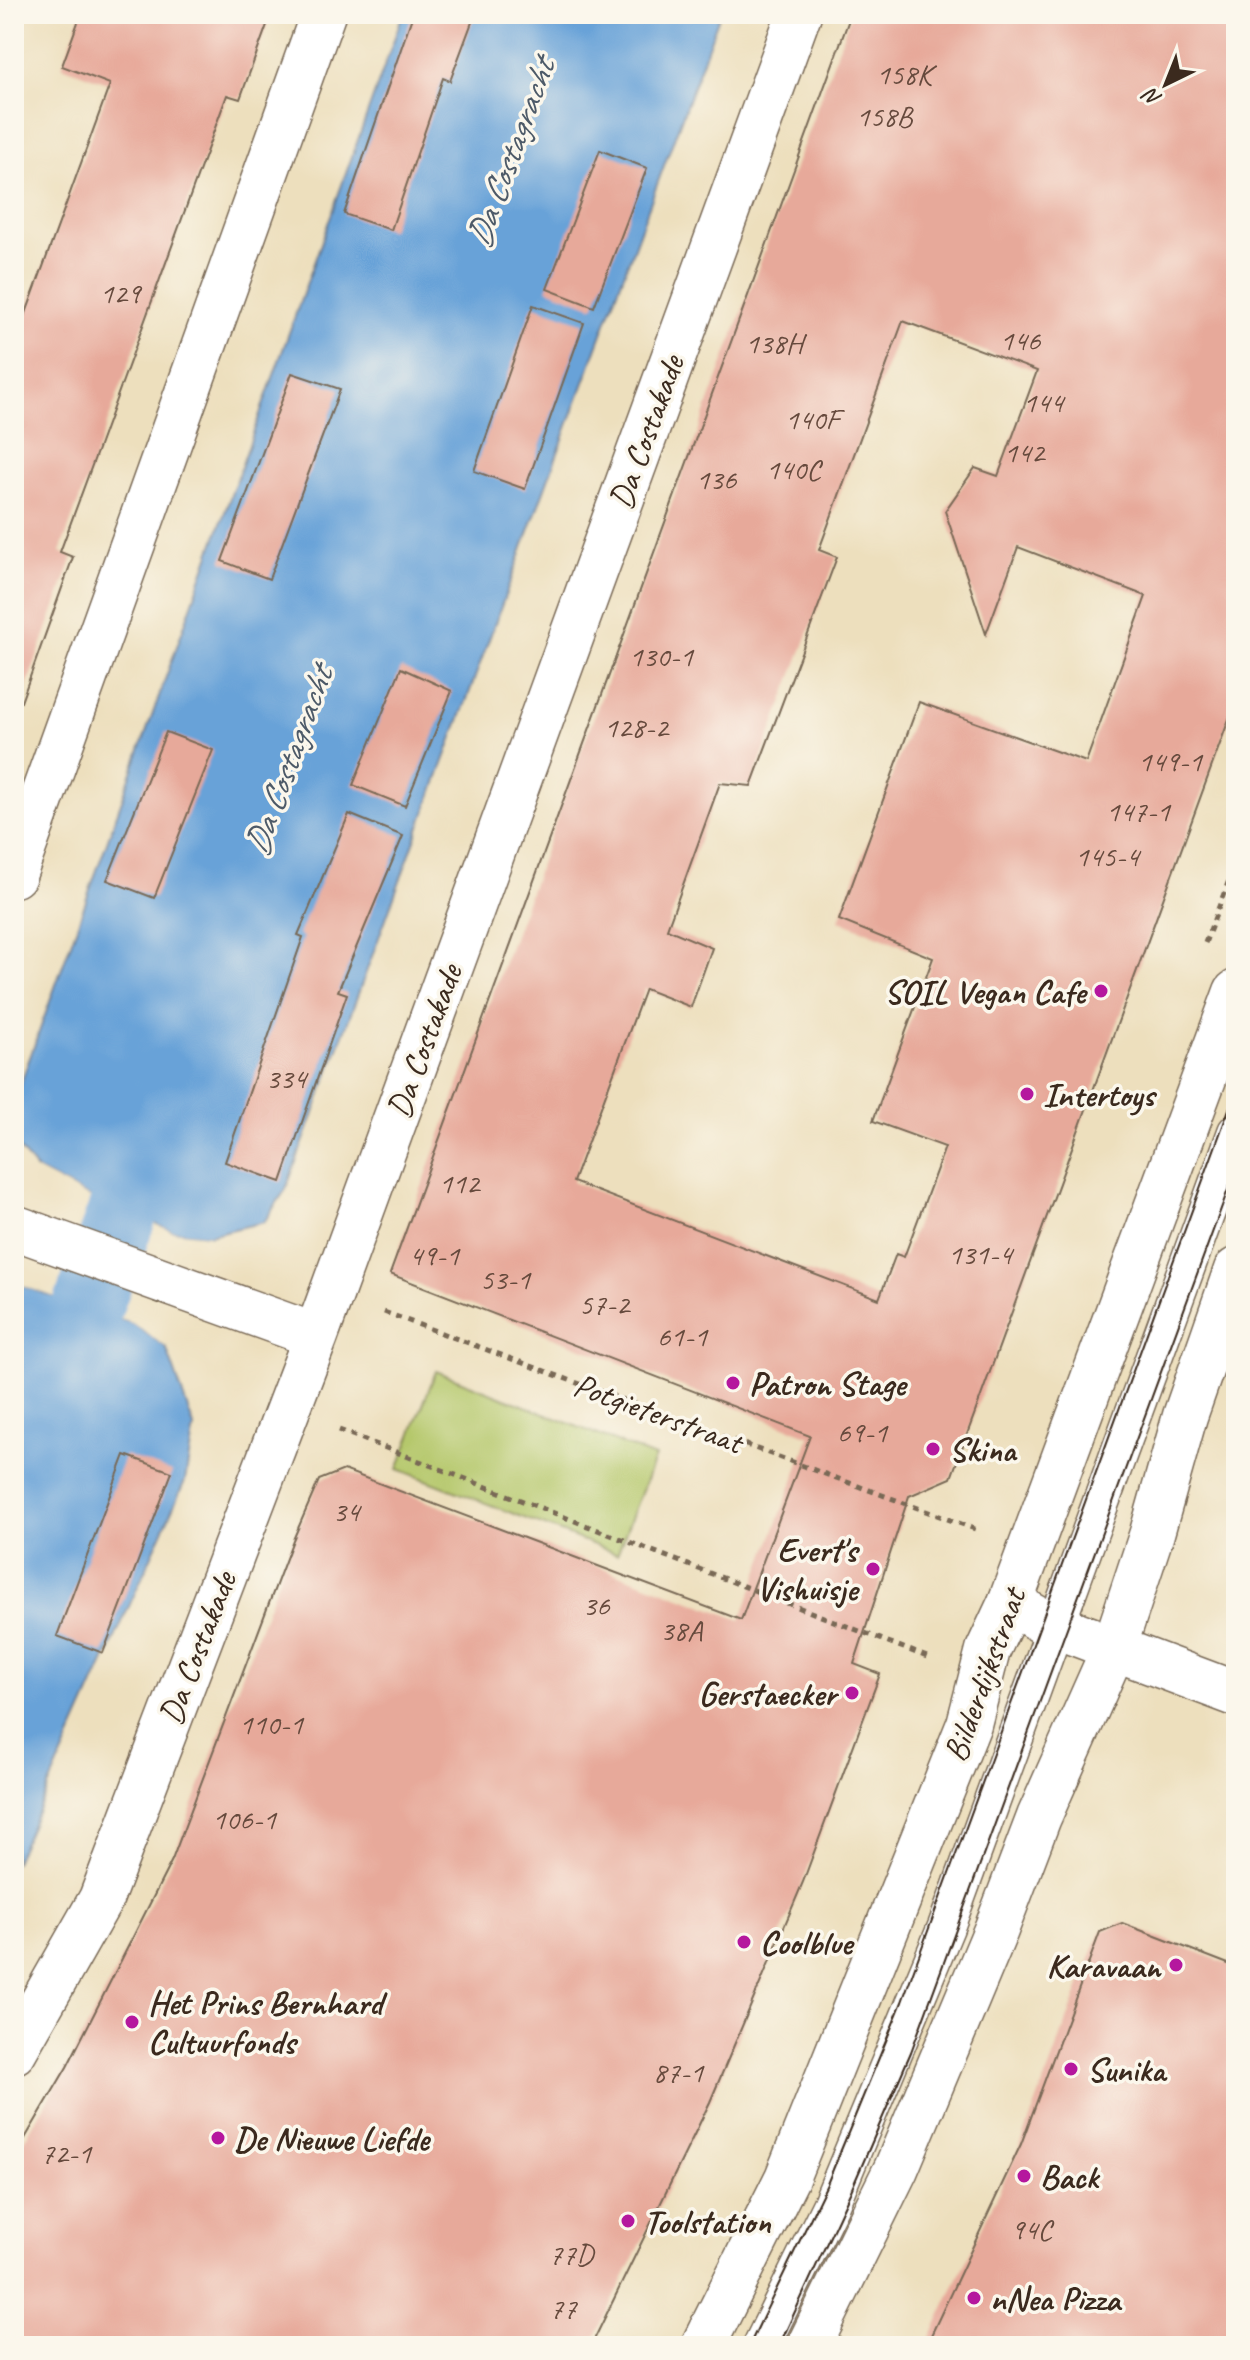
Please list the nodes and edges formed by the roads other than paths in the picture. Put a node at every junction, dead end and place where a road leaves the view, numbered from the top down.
1 (323, 14) edge
2 (799, 14) edge
3 (14, 875) edge
4 (1236, 992) edge
5 (1236, 1132) edge
6 (14, 1227) edge
7 (1236, 1270) edge
8 (316, 1336) junction
9 (1010, 1603) junction
10 (1054, 1626) junction
11 (1114, 1648) junction
12 (1236, 1694) edge
13 (14, 2052) edge
14 (703, 2346) edge
15 (761, 2346) edge
16 (809, 2346) edge

1 - 3 street
2 - 8 street, Da Costakade
4 - 9 street, Bilderdijkstraat
5 - 10 lane, Bilderdijkstraat
6 - 8 street
7 - 11 street
8 - 13 street, Da Costakade
9 - 10 street
9 - 14 street, Bilderdijkstraat
10 - 11 street
10 - 15 lane, Bilderdijkstraat
11 - 12 street
11 - 16 street

